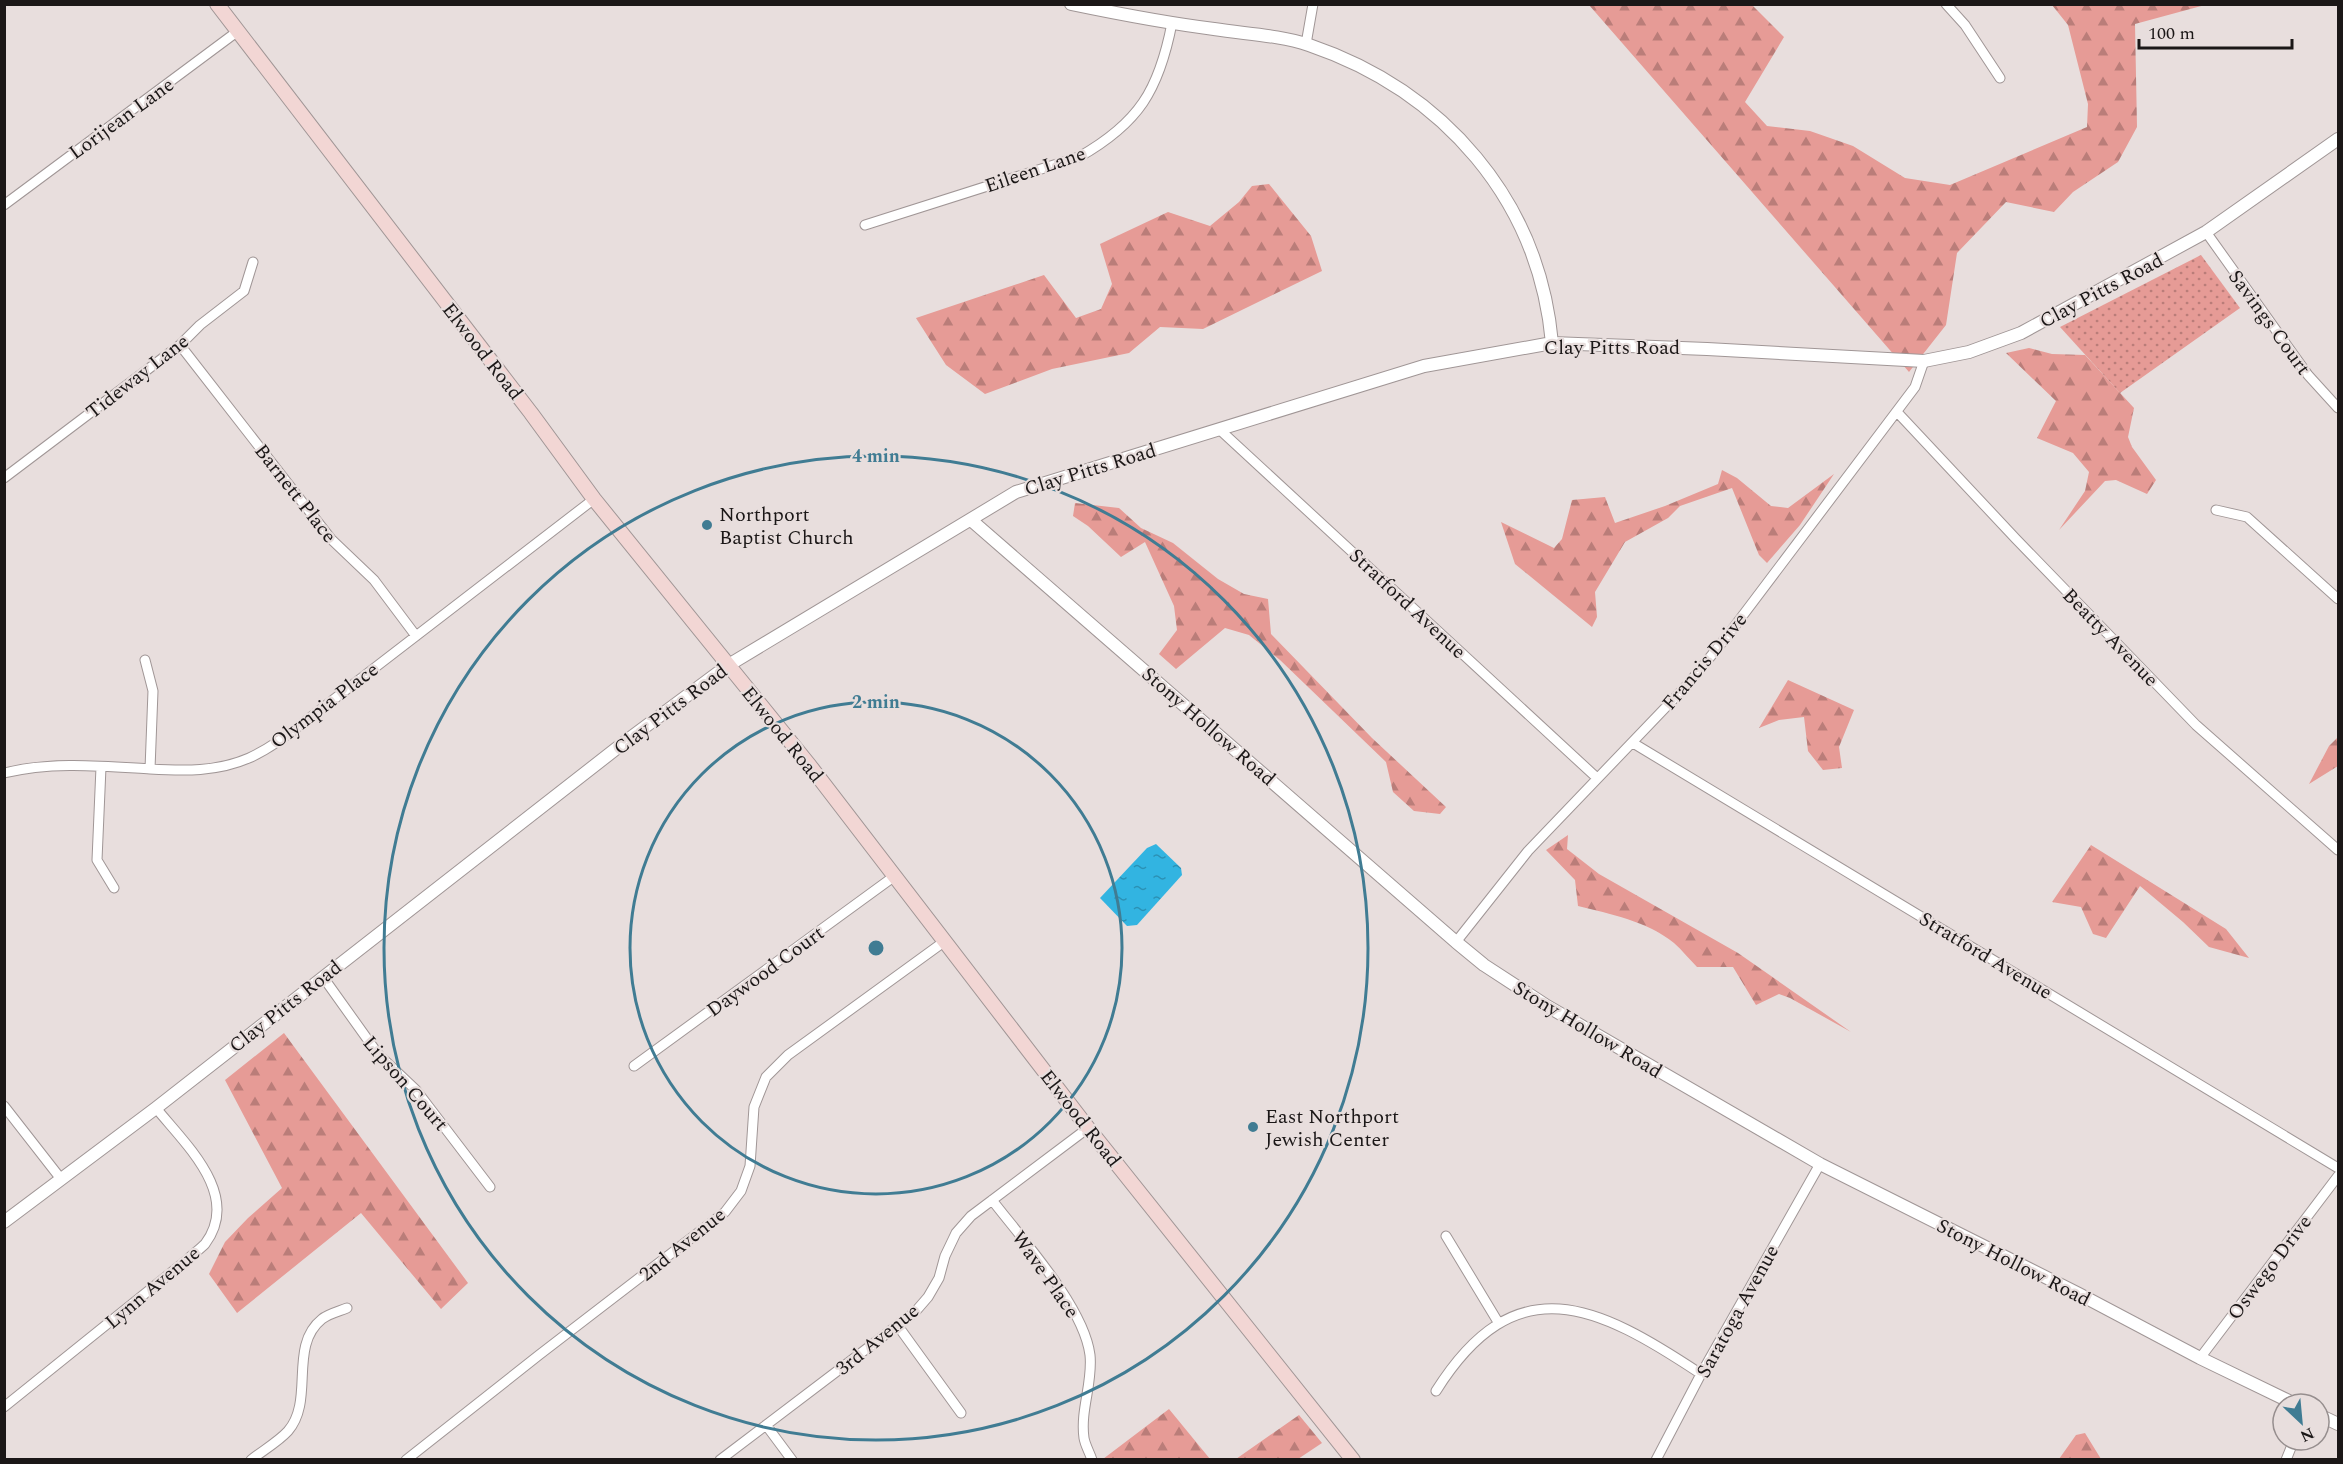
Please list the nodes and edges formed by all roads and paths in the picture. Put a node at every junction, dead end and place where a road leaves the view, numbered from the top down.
1 (217, 4) edge
2 (1071, 4) edge
3 (1313, 4) edge
4 (1946, 4) edge
5 (1172, 23) junction
6 (238, 31) junction
7 (1306, 44) junction
8 (2000, 78) dead end
9 (2338, 139) edge
10 (4, 205) edge
11 (865, 225) dead end
12 (2206, 232) junction
13 (253, 262) dead end
14 (1552, 343) junction
15 (180, 345) junction
16 (1924, 361) junction
17 (2338, 408) edge
18 (1897, 412) junction
19 (1219, 429) junction
20 (4, 478) edge
21 (594, 500) junction
22 (2216, 510) dead end
23 (972, 520) junction
24 (2338, 598) edge
25 (416, 636) junction
26 (145, 660) dead end
27 (727, 666) junction
28 (1633, 743) junction
29 (101, 767) junction
30 (150, 769) junction
31 (4, 773) edge
32 (1597, 778) junction
33 (2338, 849) edge
34 (896, 875) junction
35 (114, 888) dead end
36 (945, 941) junction
37 (1456, 942) junction
38 (323, 977) junction
39 (634, 1066) dead end
40 (4, 1106) edge
41 (156, 1108) junction
42 (1088, 1128) junction
43 (1820, 1164) junction
44 (2338, 1168) edge
45 (2338, 1176) edge
46 (62, 1179) junction
47 (490, 1187) dead end
48 (992, 1200) junction
49 (4, 1222) edge
50 (1446, 1236) dead end
51 (347, 1308) dead end
52 (1498, 1322) junction
53 (898, 1326) junction
54 (2200, 1358) junction
55 (1701, 1374) junction
56 (1436, 1390) dead end
57 (2271, 1392) edge
58 (4, 1407) edge
59 (962, 1413) dead end
60 (766, 1425) junction
61 (250, 1460) edge
62 (406, 1460) edge
63 (720, 1460) edge
64 (792, 1460) edge
65 (1092, 1460) edge
66 (1353, 1460) edge
67 (1656, 1460) edge

1 - 6 main road, Elwood Road
2 - 5 street
3 - 7 street
4 - 8 street
5 - 7 street
5 - 11 street, Eileen Lane
6 - 10 street, Lorijean Lane
6 - 21 main road, Elwood Road
7 - 14 street
9 - 12 street, Clay Pitts Road
12 - 16 street, Clay Pitts Road
12 - 17 street, Savings Court
13 - 15 street, Tideway Lane
14 - 16 street, Clay Pitts Road
14 - 19 street, Clay Pitts Road
15 - 20 street, Tideway Lane
15 - 25 street, Barnett Place
16 - 18 street, Francis Drive
18 - 28 street, Francis Drive
18 - 33 street, Beatty Avenue
19 - 23 street, Clay Pitts Road
19 - 32 street, Stratford Avenue
21 - 25 street, Olympia Place
21 - 27 main road, Elwood Road
22 - 24 street
23 - 27 street, Clay Pitts Road
23 - 37 street, Stony Hollow Road
25 - 30 street, Olympia Place
26 - 30 street
27 - 34 main road, Elwood Road
27 - 38 street, Clay Pitts Road
28 - 32 street, Francis Drive
28 - 44 street, Stratford Avenue
29 - 30 street, Olympia Place
29 - 31 street, Olympia Place
29 - 35 street
32 - 37 street, Francis Drive
34 - 36 main road, Elwood Road
34 - 39 street, Daywood Court
36 - 42 main road, Elwood Road
36 - 62 street, 2nd Avenue
37 - 43 street, Stony Hollow Road
38 - 41 street, Clay Pitts Road
38 - 47 street, Lipson Court
40 - 46 street
41 - 46 street, Clay Pitts Road
41 - 58 street, Lynn Avenue
42 - 48 street, 3rd Avenue
42 - 66 main road, Elwood Road
43 - 54 street, Stony Hollow Road
43 - 55 street, Saratoga Avenue
45 - 54 street, Oswego Drive
46 - 49 street, Clay Pitts Road
48 - 53 street, 3rd Avenue
48 - 65 street, Wave Place
50 - 52 street
51 - 61 street
52 - 55 street
52 - 56 street
53 - 59 street
53 - 60 street, 3rd Avenue
54 - 57 street, Stony Hollow Road
55 - 67 street, Saratoga Avenue
60 - 63 street, 3rd Avenue
60 - 64 street

